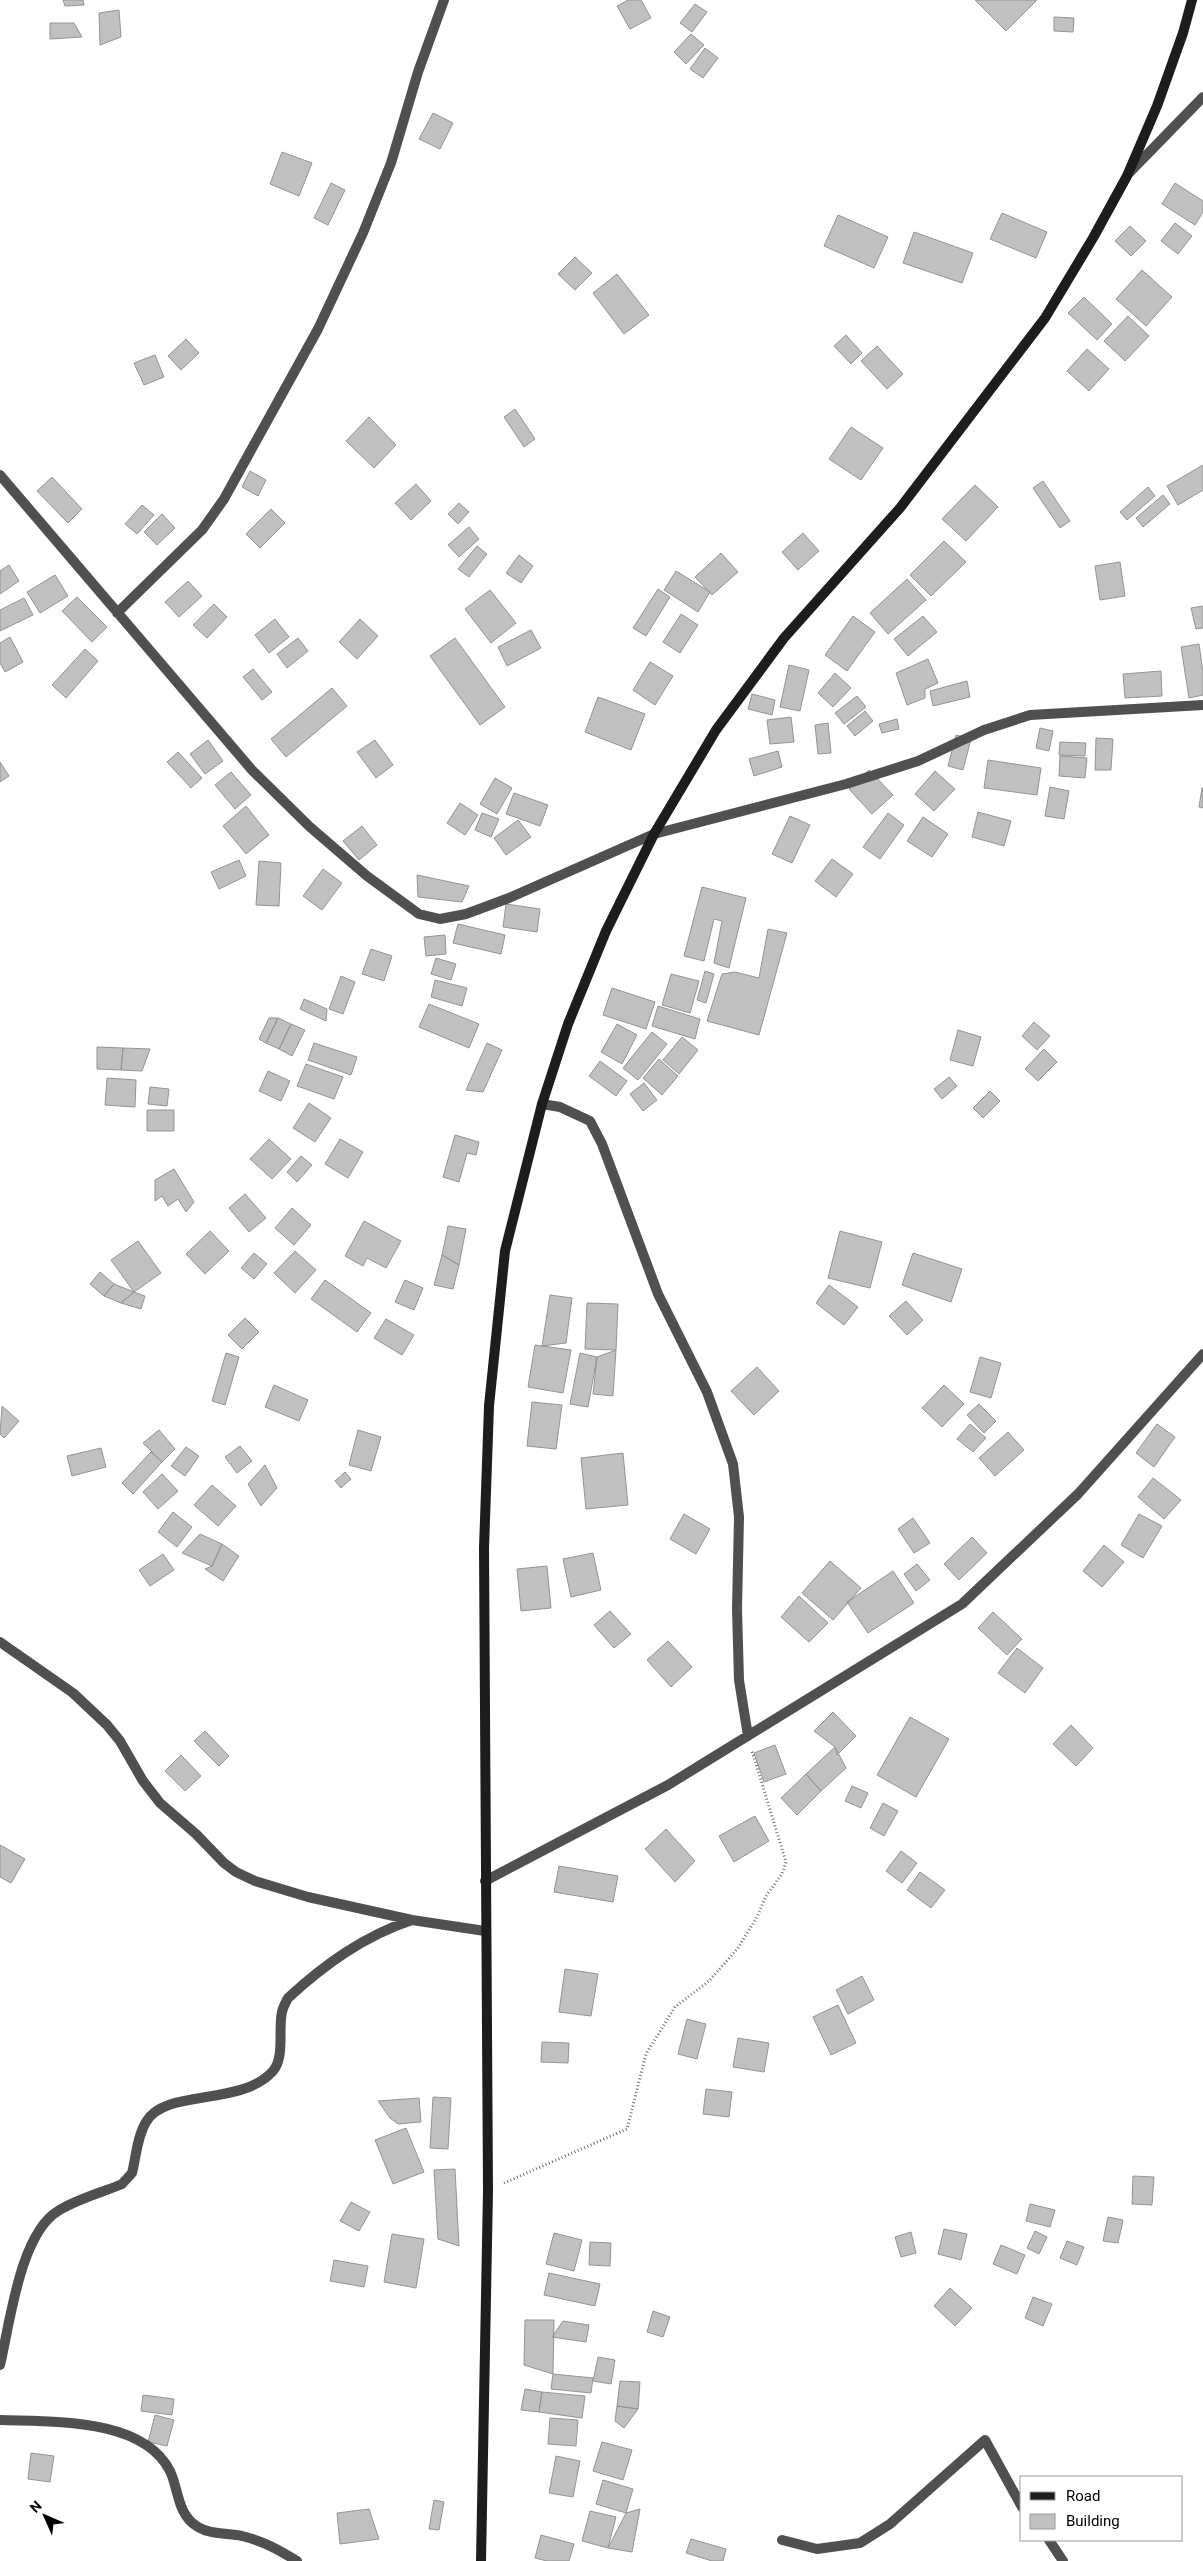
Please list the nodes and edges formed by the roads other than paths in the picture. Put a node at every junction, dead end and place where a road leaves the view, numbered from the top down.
1 (444, 0) edge
2 (1192, 0) edge
3 (1203, 97) edge
4 (1127, 176) junction
5 (0, 475) edge
6 (117, 613) junction
7 (1203, 706) edge
8 (654, 834) junction
9 (542, 1104) junction
10 (1203, 1354) edge
11 (0, 1642) edge
12 (748, 1736) junction
13 (485, 1881) junction
14 (412, 1920) junction
15 (485, 1931) junction
16 (0, 2365) edge
17 (0, 2420) edge
18 (1020, 2503) edge
19 (782, 2540) dead end
20 (1050, 2541) edge
21 (297, 2561) edge
22 (481, 2561) edge
23 (1063, 2561) edge

1 - 6 street
2 - 4 main road
3 - 4 street
4 - 8 main road
5 - 6 street
6 - 8 street
7 - 8 street
8 - 9 main road
9 - 12 street
9 - 13 main road
10 - 12 street
11 - 14 street
12 - 13 street
13 - 15 main road
14 - 15 street
14 - 16 street
15 - 22 main road
17 - 21 street
18 - 19 street
20 - 23 street

